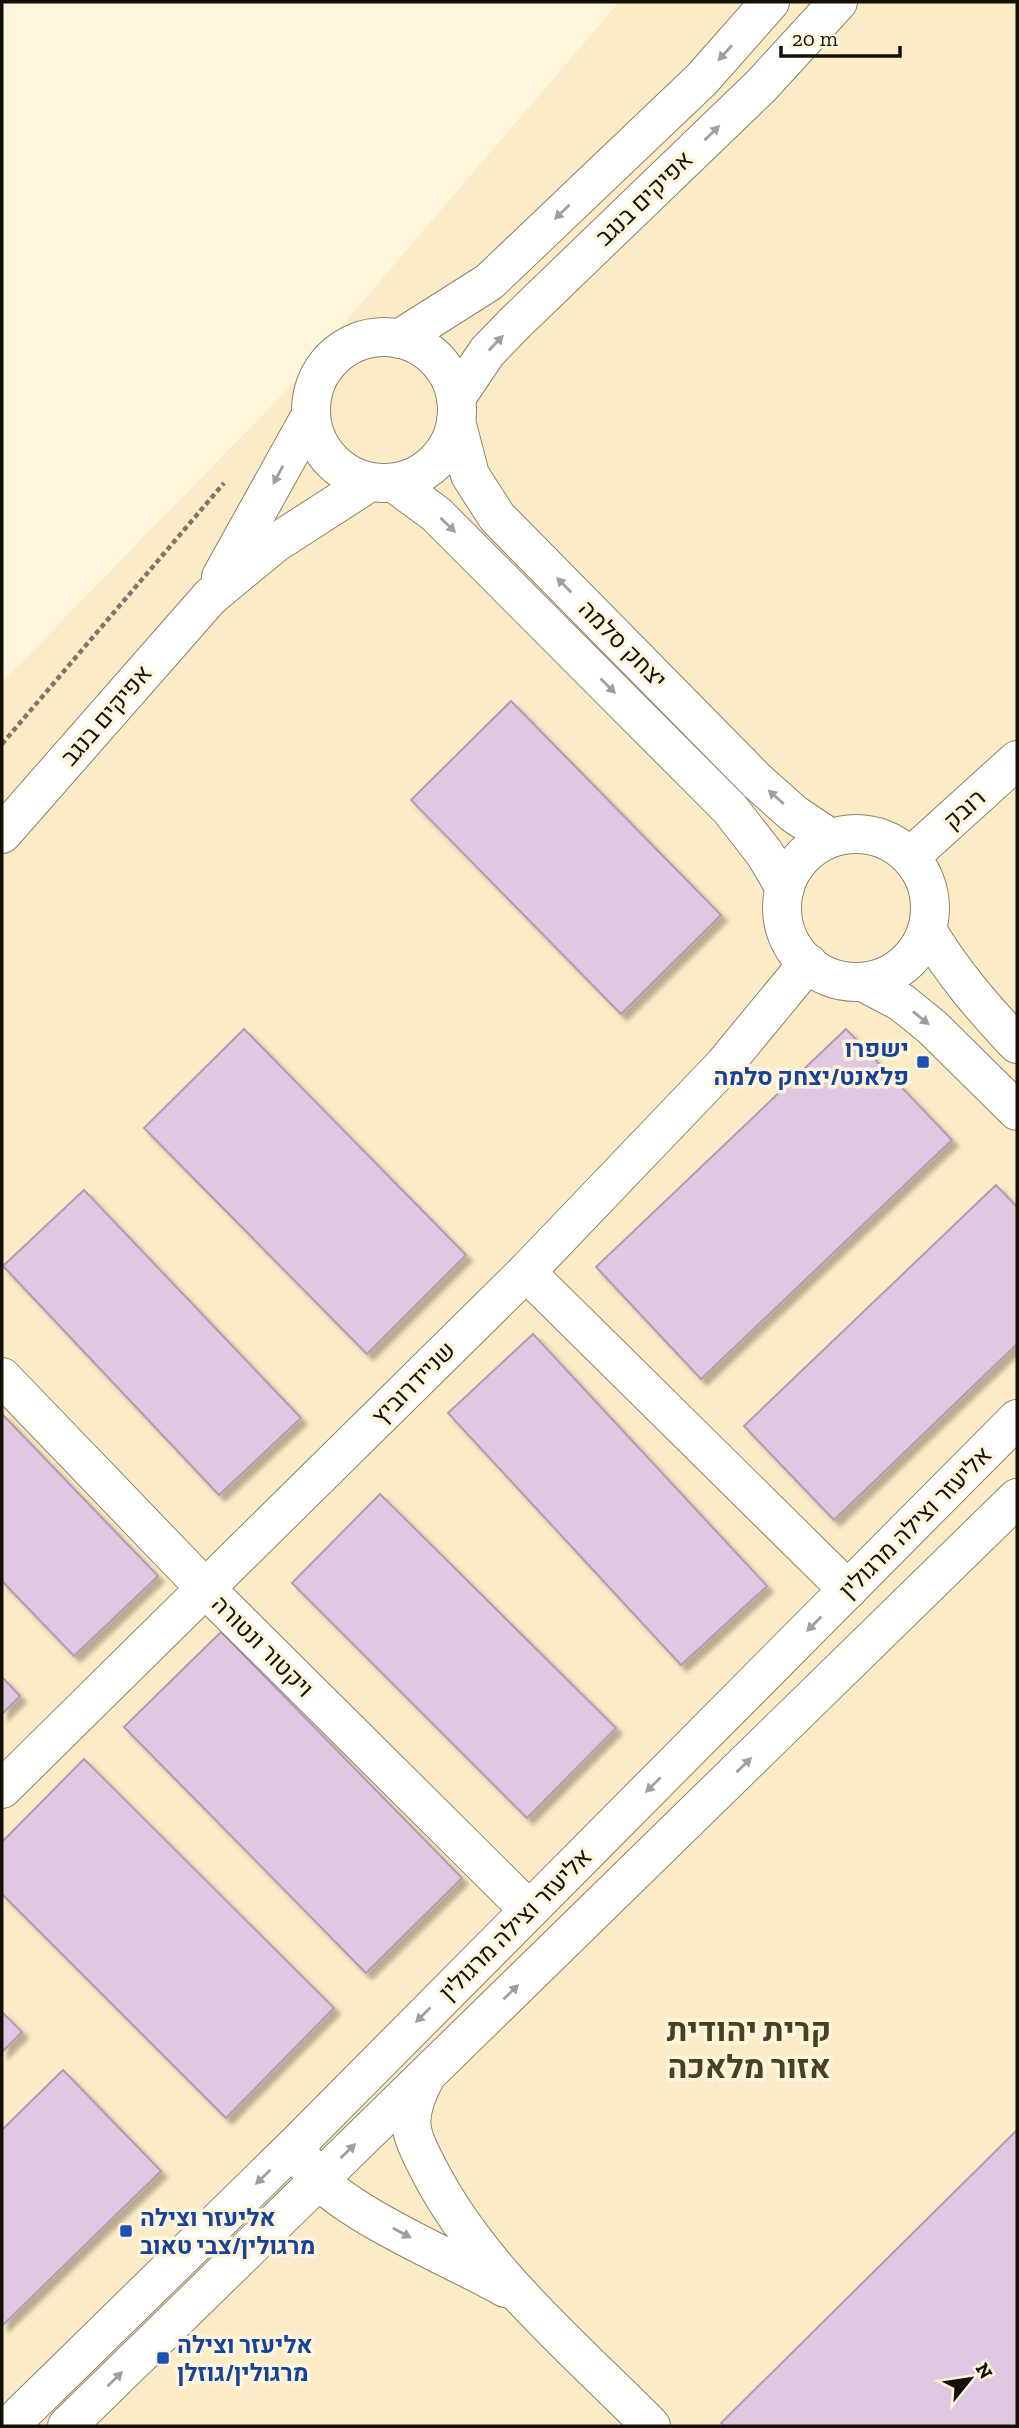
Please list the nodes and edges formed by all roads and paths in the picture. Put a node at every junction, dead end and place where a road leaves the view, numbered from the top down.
1 (770, 2) edge
2 (838, 2) edge
3 (399, 339) junction
4 (456, 410) junction
5 (311, 415) junction
6 (224, 483) dead end
7 (382, 483) junction
8 (210, 597) junction
9 (2, 744) edge
10 (1017, 761) edge
11 (2, 834) edge
12 (830, 838) junction
13 (910, 857) junction
14 (785, 888) junction
15 (927, 930) junction
16 (808, 963) junction
17 (863, 982) junction
18 (1017, 1044) edge
19 (1017, 1111) edge
20 (526, 1272) junction
21 (2, 1377) edge
22 (1017, 1419) edge
23 (1017, 1497) edge
24 (205, 1588) junction
25 (848, 1590) junction
26 (2, 1789) edge
27 (529, 1910) junction
28 (426, 2075) junction
29 (297, 2144) junction
30 (318, 2181) junction
31 (525, 2299) junction
32 (9, 2426) edge
33 (66, 2426) edge
34 (651, 2426) edge

1 -> 3 street, אפיקים בנגב
4 -> 2 street, אפיקים בנגב
3 - 4 street
3 - 5 street
4 - 7 street
12 -> 4 street, יצחק סלמה
5 - 7 street
5 -> 8 street, אפיקים בנגב
6 - 9 path
7 - 8 street, אפיקים בנגב
7 -> 14 street, יצחק סלמה
8 - 11 street, אפיקים בנגב
10 - 13 street, רובק
12 - 13 street
12 - 14 street
13 - 15 street
14 - 16 street
15 - 17 street
15 - 18 street
16 - 17 street
16 - 20 street, שניידרוביץ
17 -> 19 street
20 - 24 street, שניידרוביץ
20 - 25 street
21 - 24 street, ויקטור ונטורה
22 - 25 street, אליעזר וצילה מרגולין
28 -> 23 street, אליעזר וצילה מרגולין
24 - 26 street, שניידרוביץ
24 - 27 street, ויקטור ונטורה
25 -> 27 street, אליעזר וצילה מרגולין
27 -> 29 street, אליעזר וצילה מרגולין
30 -> 28 street, אליעזר וצילה מרגולין
28 - 31 street
29 - 30 street
29 -> 32 street, אליעזר וצילה מרגולין
30 -> 31 street
33 -> 30 street, אליעזר וצילה מרגולין
31 - 34 street

